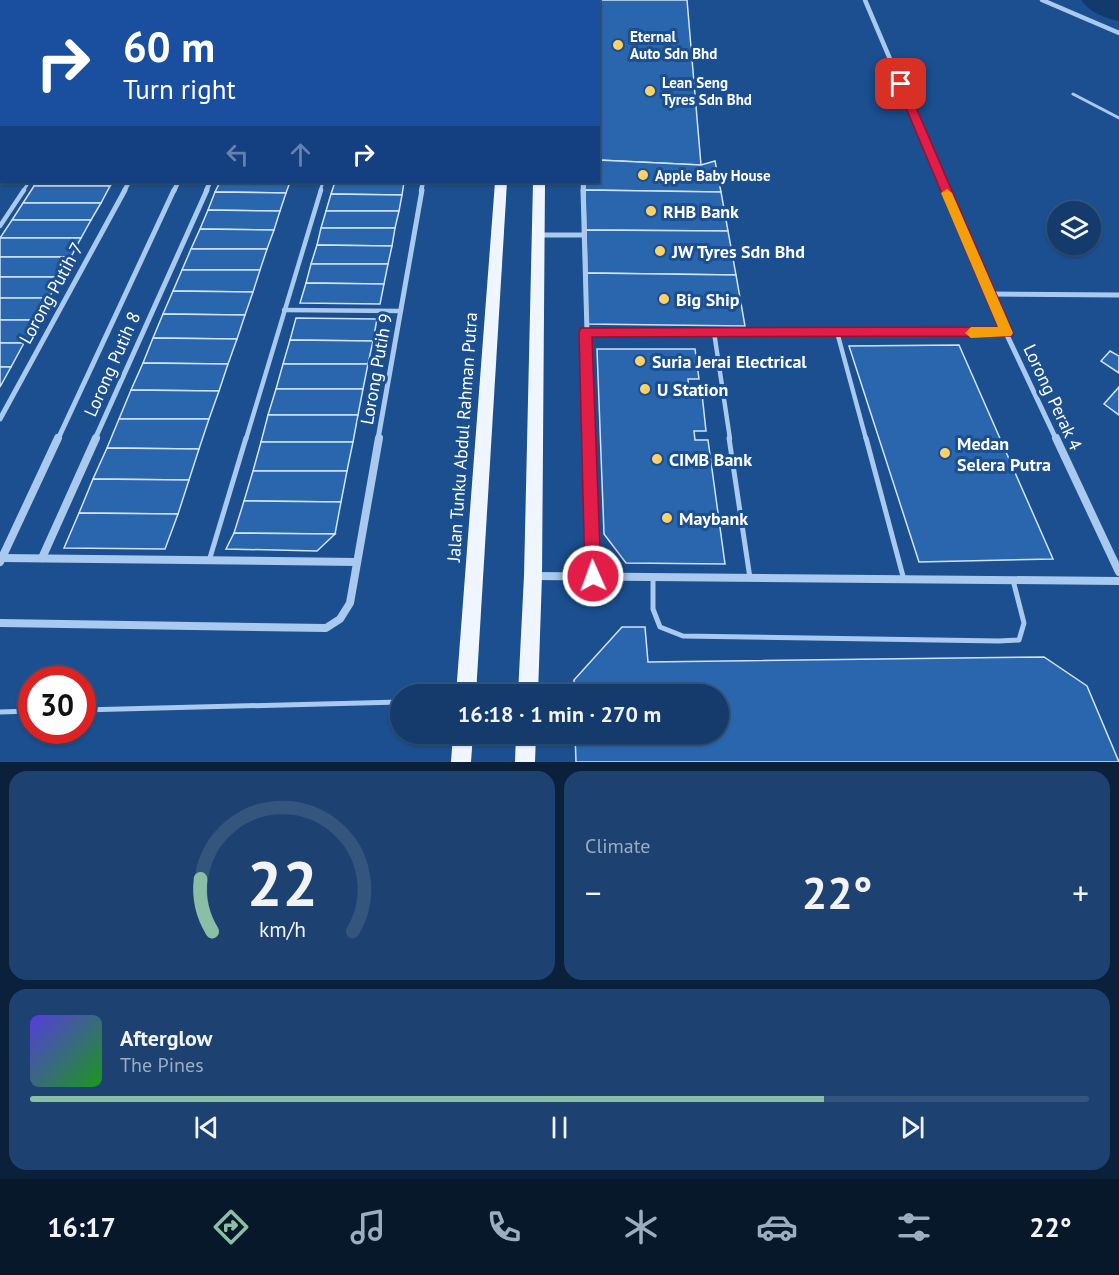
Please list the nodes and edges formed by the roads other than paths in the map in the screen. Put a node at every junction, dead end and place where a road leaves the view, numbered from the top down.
1 (865, 0) edge
2 (1042, 0) edge
3 (1119, 33) edge
4 (1073, 94) dead end
5 (1119, 118) edge
6 (28, 183) edge
7 (128, 183) edge
8 (178, 183) edge
9 (210, 183) edge
10 (323, 183) edge
11 (423, 183) edge
12 (501, 183) edge
13 (539, 183) edge
14 (583, 183) edge
15 (0, 226) edge
16 (539, 235) junction
17 (583, 235) junction
18 (989, 294) junction
19 (1119, 295) edge
20 (284, 310) junction
21 (402, 311) junction
22 (585, 332) junction
23 (714, 332) junction
24 (837, 332) junction
25 (1006, 333) junction
26 (0, 419) edge
27 (42, 558) junction
28 (1, 560) edge
29 (208, 561) junction
30 (357, 562) junction
31 (1119, 572) edge
32 (533, 576) junction
33 (593, 576) junction
34 (653, 577) junction
35 (750, 578) junction
36 (904, 580) junction
37 (1013, 580) junction
38 (1119, 581) edge
39 (0, 623) edge
40 (467, 684) edge
41 (528, 684) edge
42 (390, 702) edge
43 (96, 710) edge
44 (18, 711) edge
45 (0, 712) edge
46 (462, 744) edge
47 (526, 744) edge
48 (461, 762) edge
49 (525, 762) edge

1 - 18 street, Lorong Perak 4
2 - 3 street
4 - 5 lane
6 - 15 lane
7 - 26 street, Lorong Putih 7
8 - 28 street
9 - 27 street, Lorong Putih 8
10 - 20 lane
11 - 21 street, Lorong Putih 9
12 - 40 main road, Jalan Tunku Abdul Rahman Putra
13 - 16 main road
14 - 17 street
16 - 17 street
16 - 32 main road
17 - 22 street
18 - 19 street
18 - 25 street, Lorong Perak 4
20 - 21 lane
20 - 29 lane
21 - 30 street, Lorong Putih 9
22 - 23 lane
22 - 33 street
23 - 24 lane
23 - 35 lane
24 - 25 lane
24 - 36 lane
25 - 31 street, Lorong Perak 4
27 - 28 street
27 - 29 street
29 - 30 street
30 - 39 street, Lorong Putih 9
32 - 33 street
32 - 41 main road
33 - 34 street
34 - 35 street
34 - 37 lane
35 - 36 street
36 - 37 street
37 - 38 street
42 - 43 lane
44 - 45 lane
46 - 48 main road
47 - 49 main road

